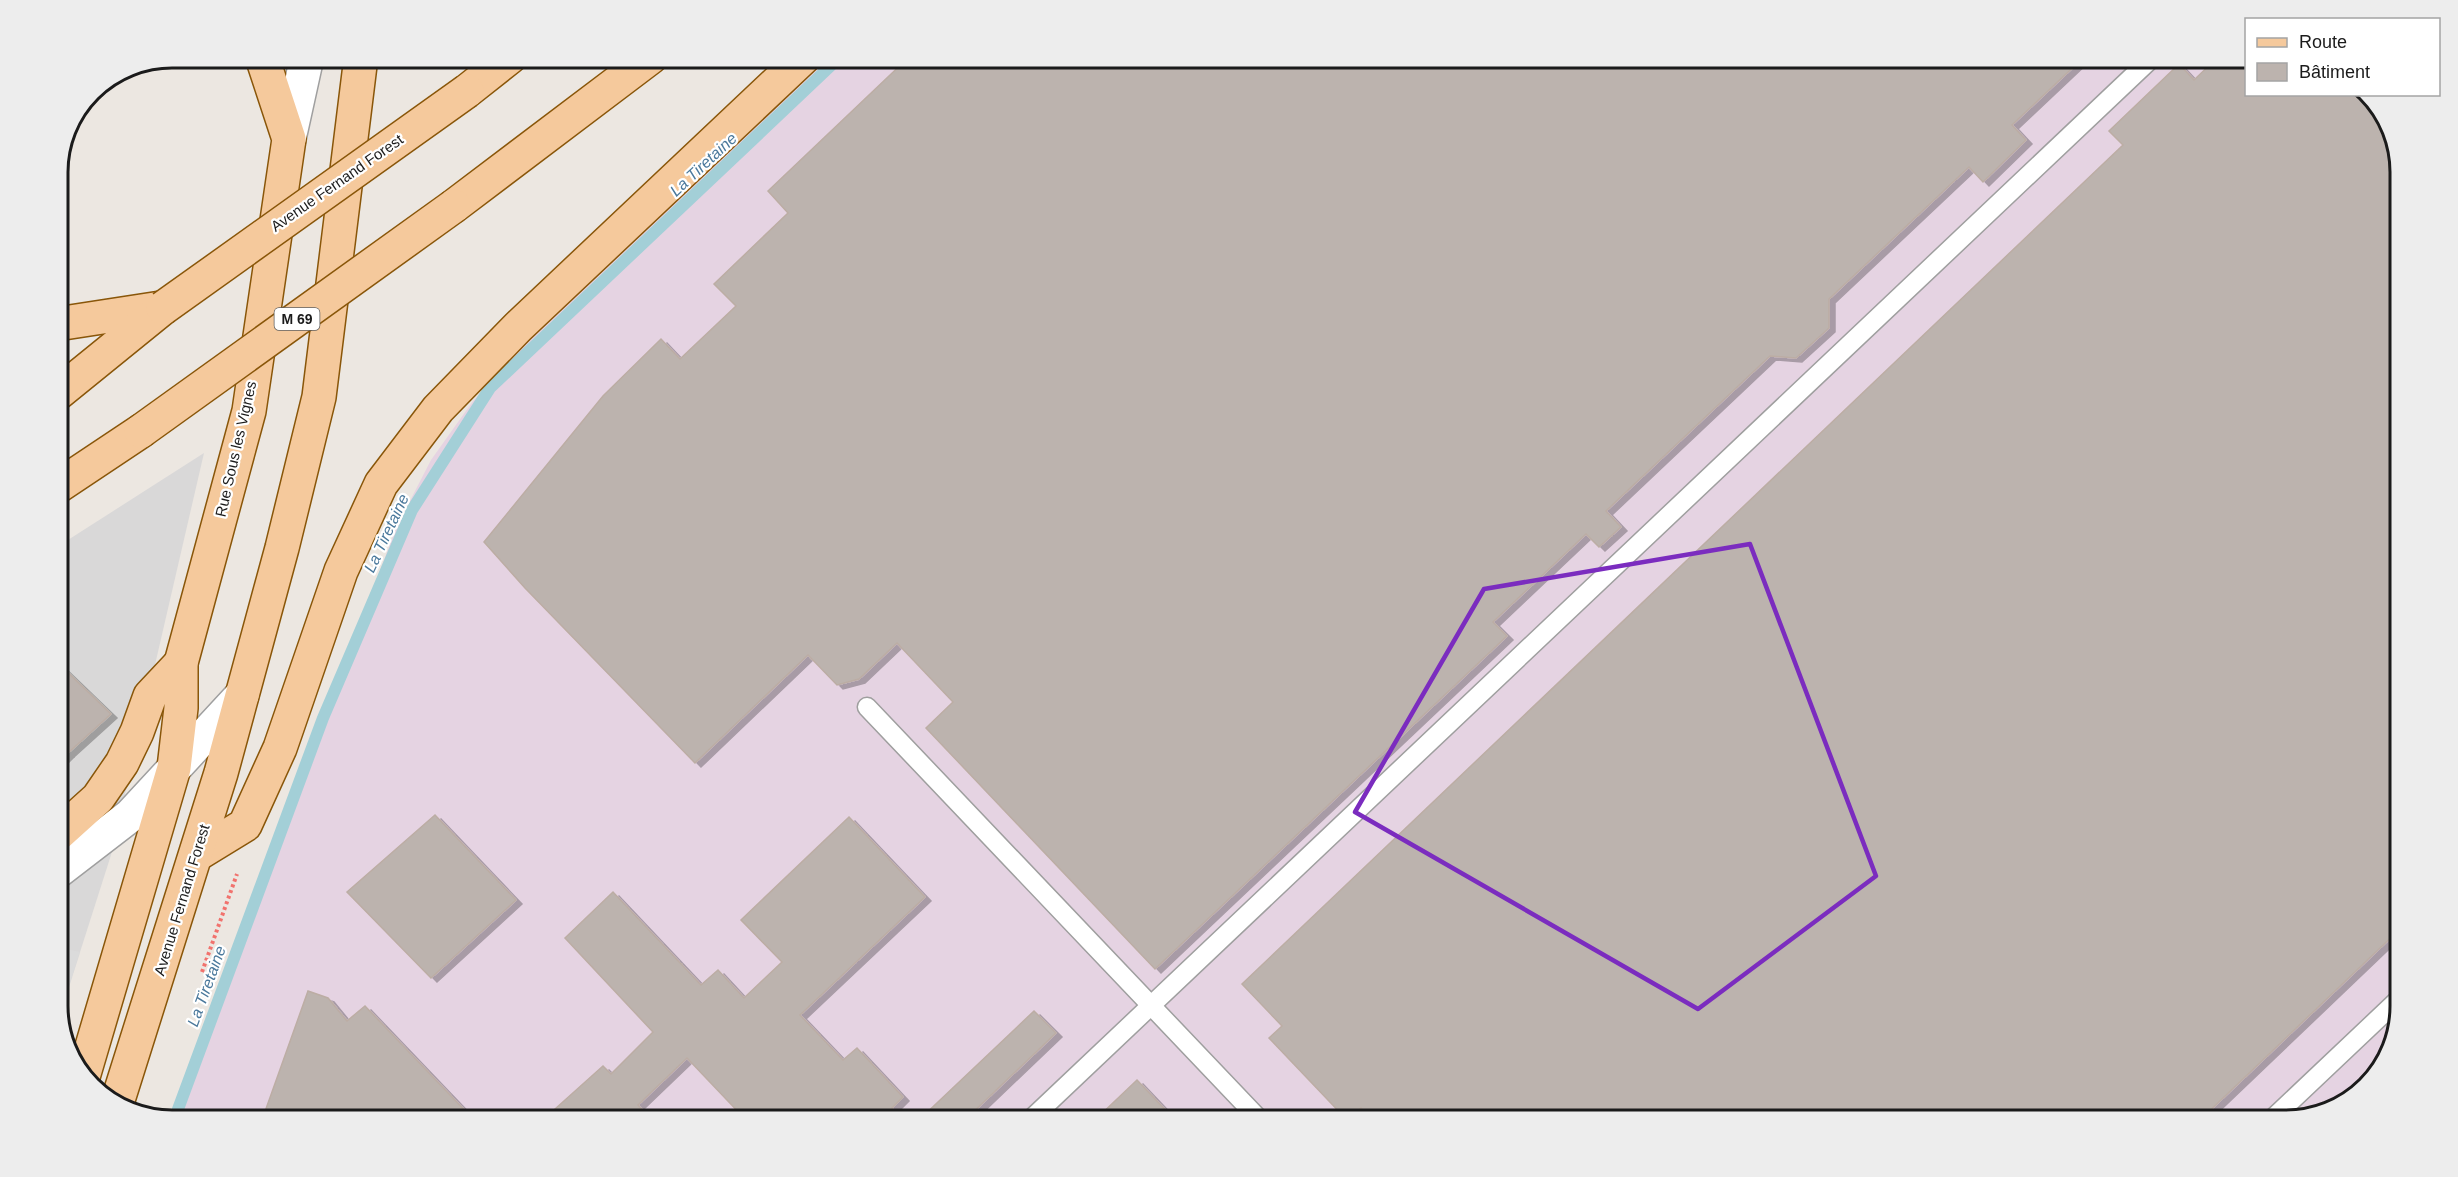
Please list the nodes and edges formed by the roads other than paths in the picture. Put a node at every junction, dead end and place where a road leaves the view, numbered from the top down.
1 (266, 68) edge
2 (305, 68) edge
3 (360, 68) edge
4 (496, 68) edge
5 (636, 68) edge
6 (792, 68) edge
7 (2141, 68) edge
8 (289, 139) junction
9 (163, 308) junction
10 (68, 322) edge
11 (68, 385) edge
12 (68, 480) edge
13 (181, 663) junction
14 (242, 695) junction
15 (867, 707) dead end
16 (174, 768) junction
17 (68, 825) edge
18 (196, 855) junction
19 (68, 864) edge
20 (1151, 1005) junction
21 (2390, 1008) edge
22 (86, 1065) edge
23 (119, 1096) edge
24 (1041, 1110) edge
25 (1251, 1110) edge
26 (2282, 1110) edge

1 - 8 main road
2 - 8 street, Rue Sous les Vignes
3 - 14 main road
4 - 9 main road, Avenue Fernand Forest, bridge
5 - 12 main road, M 69, bridge
6 - 18 main road
7 - 20 lane
8 - 13 main road, Rue Sous les Vignes
9 - 10 main road
9 - 11 main road, Avenue Fernand Forest
13 - 16 main road, Rue Sous les Vignes
13 - 17 main road
14 - 16 street
14 - 18 main road, Avenue Fernand Forest
15 - 20 lane
16 - 19 street
16 - 22 main road
18 - 23 main road, Avenue Fernand Forest
20 - 24 lane
20 - 25 lane
21 - 26 lane

